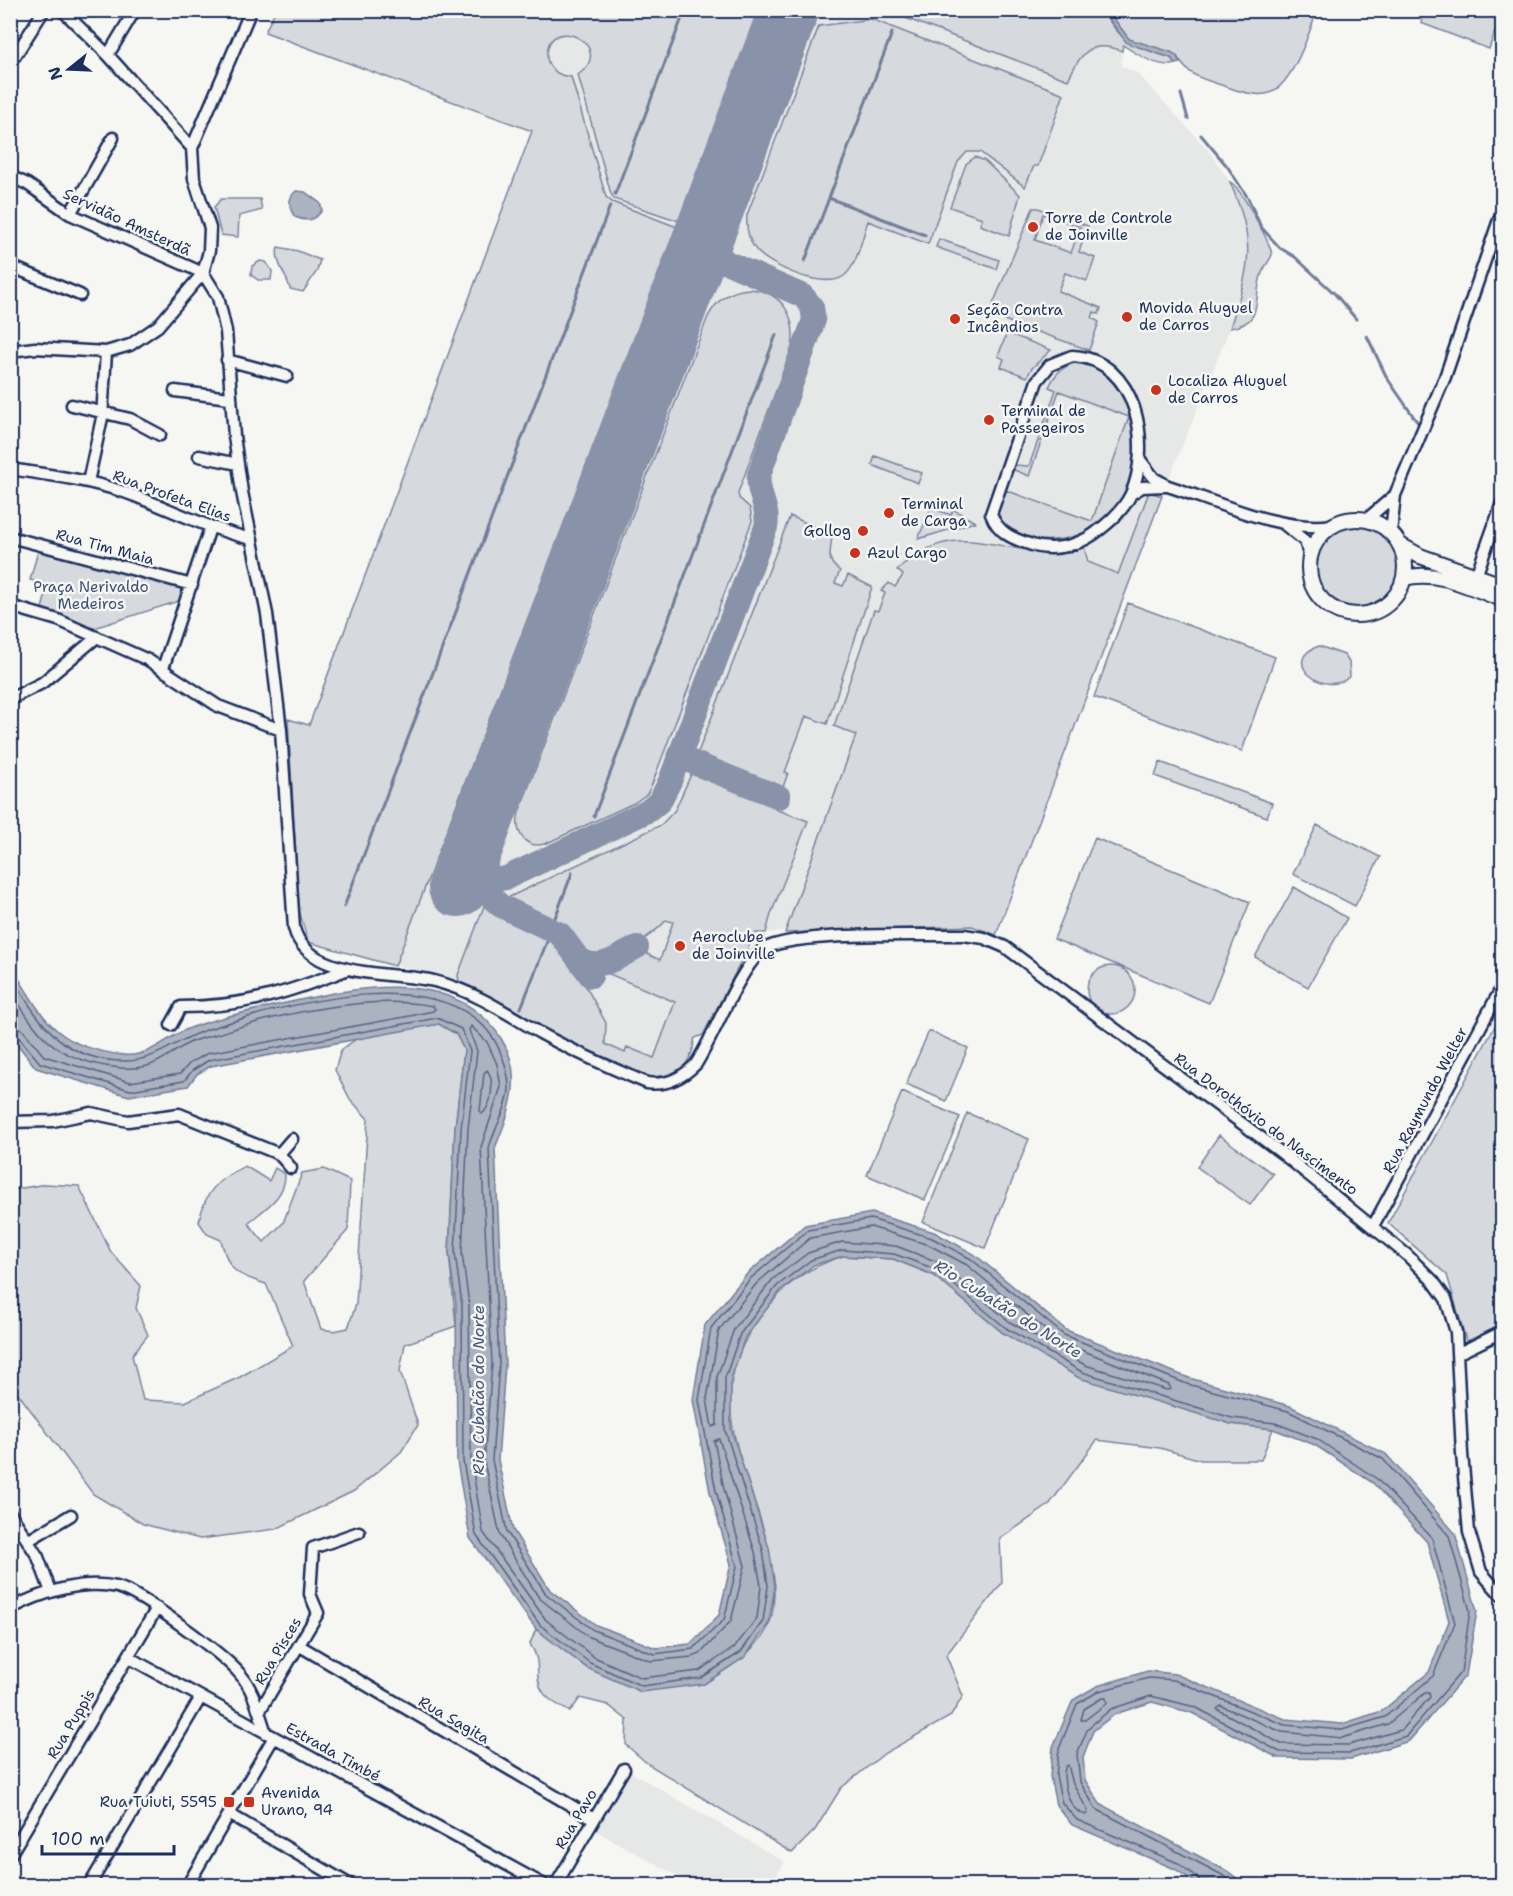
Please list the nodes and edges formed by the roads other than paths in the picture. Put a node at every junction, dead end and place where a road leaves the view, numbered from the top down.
1 (44, 10) edge
2 (62, 10) edge
3 (135, 10) edge
4 (251, 10) edge
5 (15, 56) dead end
6 (108, 56) junction
7 (113, 138) dead end
8 (192, 148) junction
9 (10, 176) edge
10 (1503, 211) edge
11 (69, 214) junction
12 (10, 266) edge
13 (203, 273) junction
14 (80, 294) dead end
15 (10, 351) edge
16 (106, 352) junction
17 (227, 360) junction
18 (288, 376) dead end
19 (175, 391) dead end
20 (229, 398) junction
21 (72, 405) dead end
22 (103, 413) junction
23 (160, 435) dead end
24 (199, 456) dead end
25 (1141, 461) junction
26 (238, 464) junction
27 (10, 469) edge
28 (88, 482) junction
29 (1168, 486) junction
30 (1131, 494) junction
31 (1395, 495) junction
32 (1503, 503) edge
33 (1366, 520) junction
34 (1282, 524) junction
35 (1333, 525) junction
36 (210, 528) junction
37 (1391, 533) junction
38 (10, 537) edge
39 (252, 538) junction
40 (1400, 545) junction
41 (1310, 558) junction
42 (1476, 576) junction
43 (1404, 578) junction
44 (192, 585) junction
45 (1503, 585) edge
46 (1503, 599) edge
47 (10, 606) edge
48 (97, 637) junction
49 (163, 668) junction
50 (10, 699) edge
51 (281, 730) junction
52 (348, 969) junction
53 (1503, 987) edge
54 (171, 1025) dead end
55 (10, 1122) edge
56 (292, 1139) dead end
57 (279, 1154) junction
58 (291, 1168) dead end
59 (1373, 1227) junction
60 (1503, 1332) edge
61 (1459, 1353) junction
62 (10, 1513) edge
63 (71, 1515) dead end
64 (359, 1532) dead end
65 (29, 1540) junction
66 (51, 1592) junction
67 (1503, 1596) edge
68 (157, 1608) junction
69 (10, 1609) edge
70 (300, 1647) junction
71 (128, 1657) junction
72 (201, 1697) junction
73 (259, 1712) junction
74 (270, 1735) junction
75 (624, 1769) dead end
76 (229, 1814) junction
77 (594, 1820) junction
78 (10, 1855) edge
79 (189, 1885) edge
80 (89, 1886) edge
81 (352, 1886) edge
82 (546, 1886) edge
83 (555, 1886) edge

1 - 5 street
2 - 6 street
3 - 6 street
4 - 8 street
6 - 8 street
7 - 11 street
8 - 13 street
9 - 11 street, Servidão Amsterdã
10 - 31 street
11 - 13 street, Servidão Amsterdã
12 - 14 street
13 - 16 street
13 - 17 street
15 - 16 street
16 - 22 street
17 - 18 street
17 - 20 street
19 - 20 street
20 - 26 street
21 - 22 street
22 - 23 street
22 - 28 street
24 - 26 street
25 - 29 street
25 - 30 street
25 - 30 street
26 - 39 street
27 - 28 street, Rua Profeta Elias
28 - 36 street, Rua Profeta Elias
29 - 30 street
29 - 34 street
31 - 33 street
31 - 37 street
32 - 42 street
33 - 35 main road
33 - 37 main road
34 - 35 street
34 - 41 street
35 - 41 main road
36 - 39 street, Rua Profeta Elias
36 - 44 street
37 - 40 main road
38 - 44 street, Rua Tim Maia
39 - 51 street
40 - 42 main road
40 - 43 main road
41 - 43 main road
42 - 45 main road
43 - 46 main road
44 - 49 street
47 - 48 street
48 - 49 street
48 - 50 street
49 - 51 street
51 - 52 street
52 - 54 street
52 - 59 street, Rua Dorothóvio do Nascimento
53 - 59 street, Rua Raymundo Welter
55 - 57 street
56 - 57 street
57 - 58 street
59 - 61 street, Rua Dorothóvio do Nascimento
60 - 61 street
61 - 67 street, Rua Dorothóvio do Nascimento
62 - 65 street
63 - 65 street
64 - 70 street, Rua Pisces
65 - 66 street
66 - 68 street, Estrada Timbé
66 - 69 street, Estrada Timbé
68 - 71 street, Rua Puppis
68 - 73 street, Estrada Timbé
70 - 73 street, Rua Pisces
70 - 77 street, Rua Sagita
71 - 72 street
71 - 78 street, Rua Puppis
72 - 74 street
72 - 80 street
73 - 74 street, Estrada Timbé
74 - 76 street
74 - 82 street, Estrada Timbé
75 - 77 street, Rua Pavo
76 - 79 street
76 - 81 street
77 - 83 street, Rua Pavo

